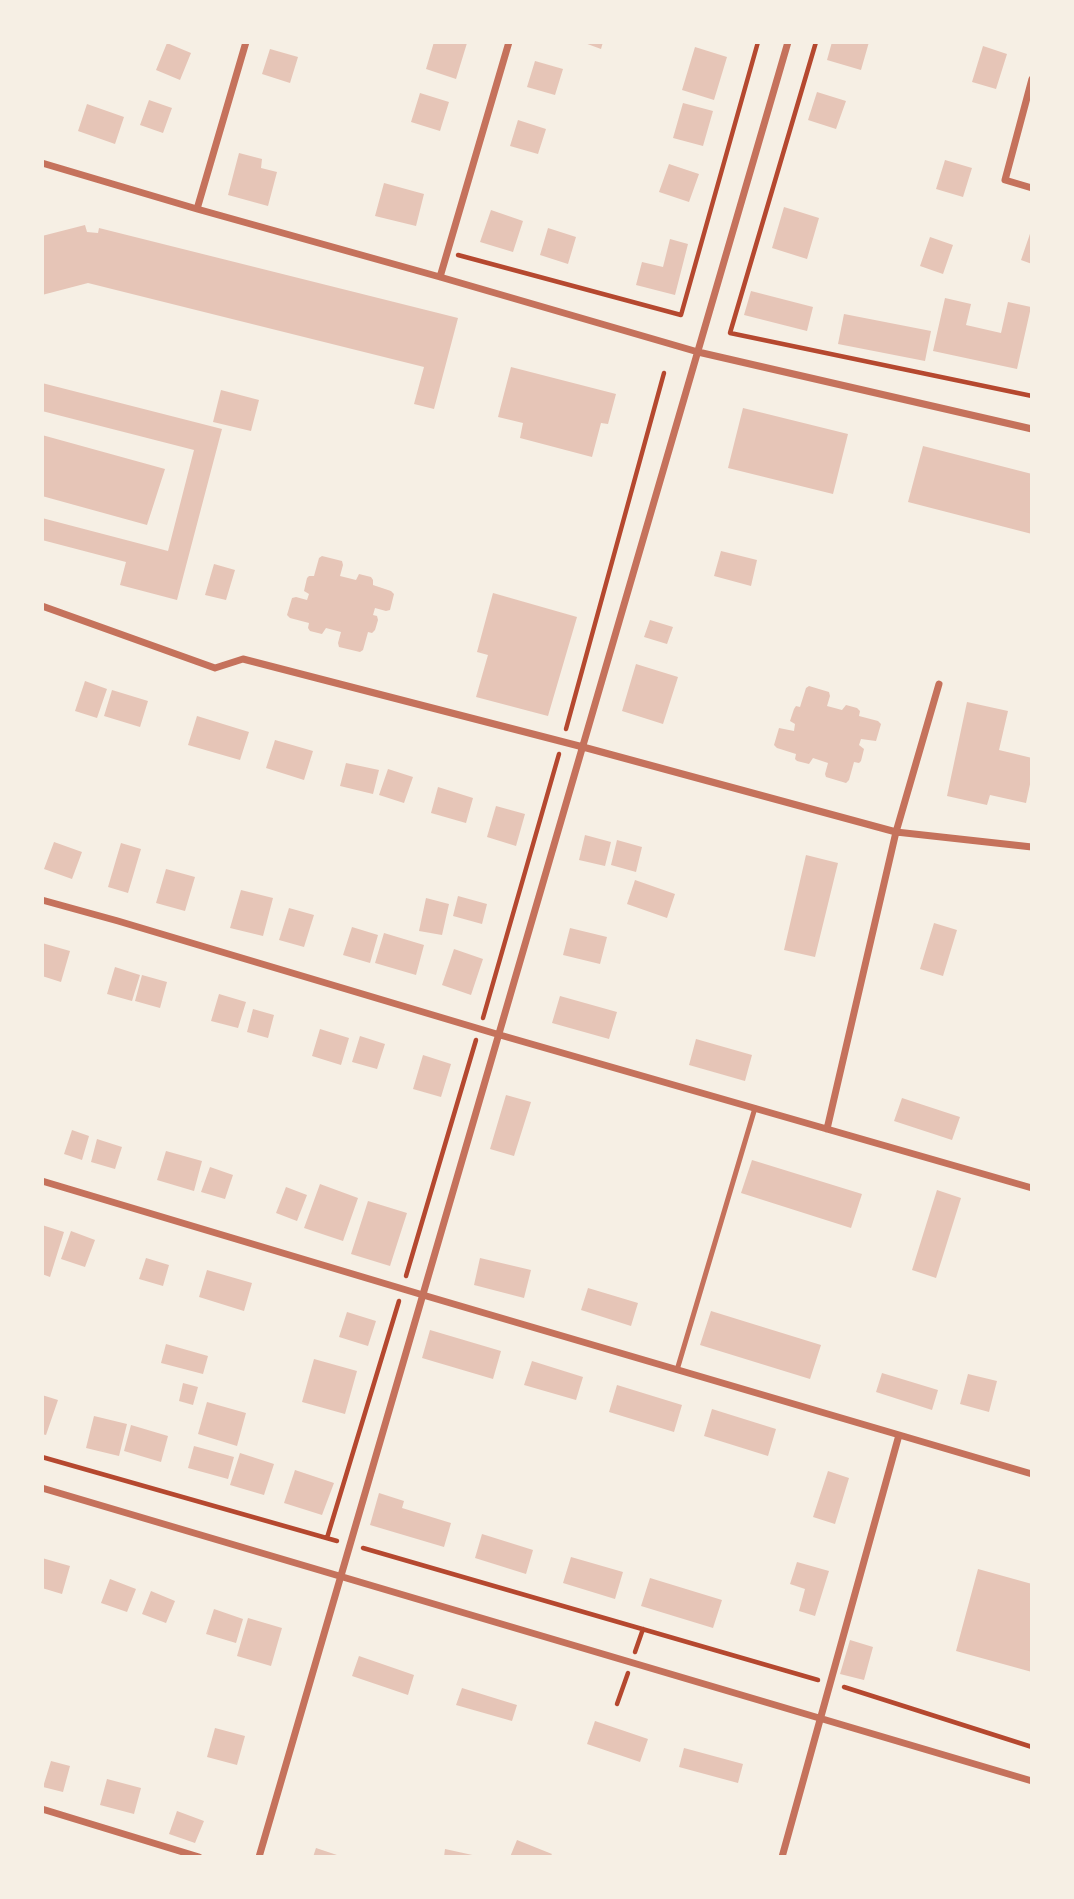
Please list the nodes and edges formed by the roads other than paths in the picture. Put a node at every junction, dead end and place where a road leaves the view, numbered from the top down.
1 (246, 42) edge
2 (509, 42) edge
3 (788, 42) edge
4 (1032, 79) edge
5 (42, 163) edge
6 (1032, 188) edge
7 (197, 209) junction
8 (440, 276) junction
9 (698, 352) junction
10 (1032, 429) edge
11 (42, 606) edge
12 (939, 684) dead end
13 (583, 747) junction
14 (896, 832) junction
15 (1032, 847) edge
16 (42, 900) edge
17 (500, 1035) junction
18 (755, 1108) junction
19 (827, 1129) junction
20 (42, 1181) edge
21 (1032, 1188) edge
22 (423, 1296) junction
23 (677, 1370) junction
24 (899, 1435) junction
25 (1032, 1474) edge
26 (42, 1488) edge
27 (341, 1578) junction
28 (820, 1718) junction
29 (1032, 1781) edge
30 (42, 1809) edge
31 (199, 1857) edge
32 (259, 1857) edge
33 (782, 1857) edge

1 - 7 street
2 - 8 street
3 - 9 street
4 - 6 street
5 - 7 street
7 - 8 street
8 - 9 street
9 - 10 street
9 - 13 street
11 - 13 street
12 - 14 street
13 - 14 street
13 - 17 street
14 - 15 street
14 - 19 street
16 - 17 street
17 - 18 street
17 - 22 street
18 - 19 street
18 - 23 lane
19 - 21 street
20 - 22 street
22 - 23 street
22 - 27 street
23 - 24 street
24 - 25 street
24 - 28 street
26 - 27 street
27 - 28 street
27 - 32 street
28 - 29 street
28 - 33 street
30 - 31 street

